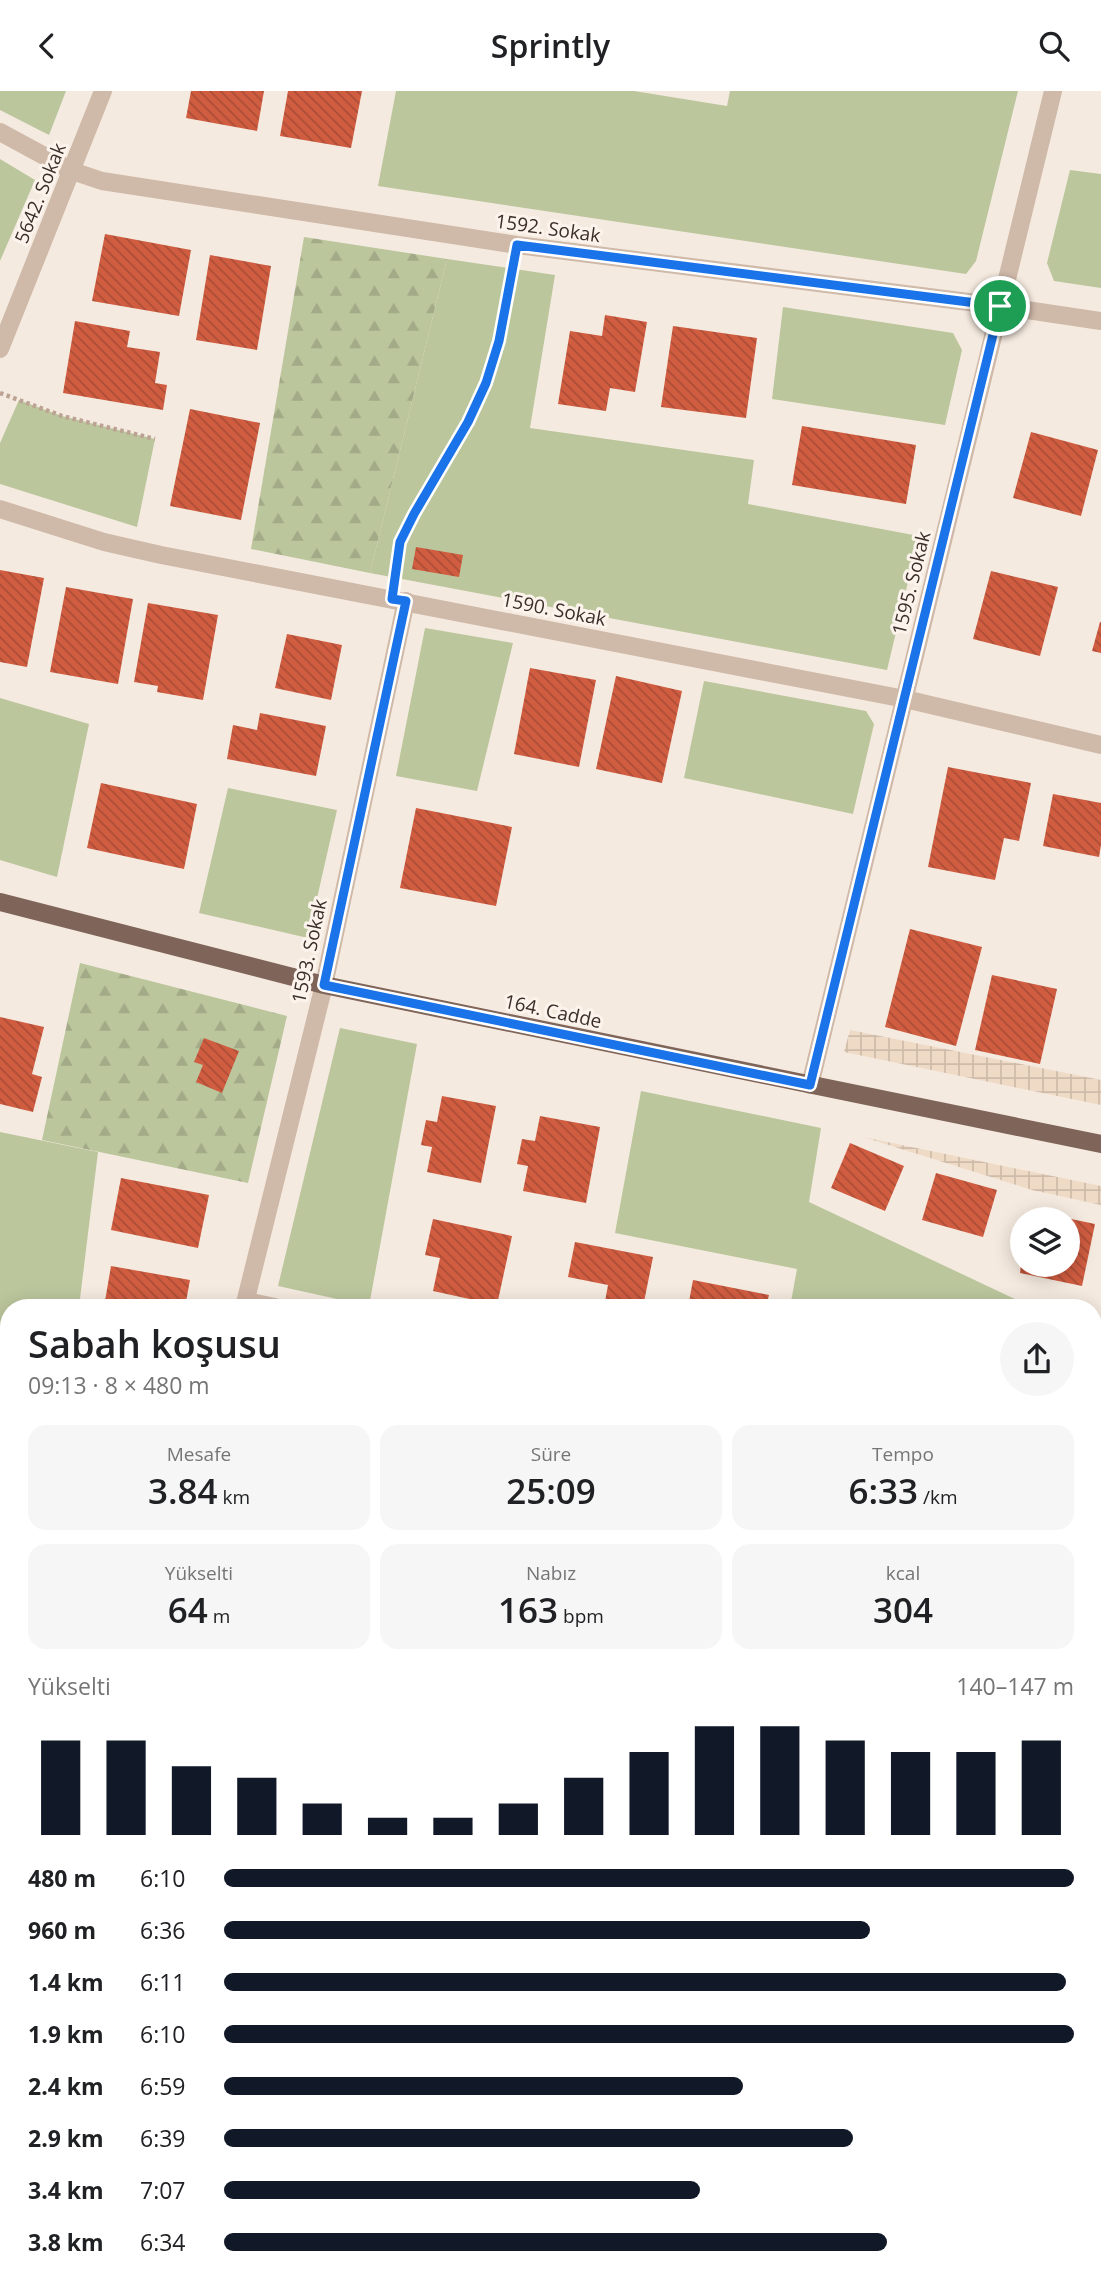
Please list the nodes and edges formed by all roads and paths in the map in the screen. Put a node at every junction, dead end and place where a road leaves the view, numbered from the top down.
1 (103, 91) edge
2 (1053, 91) edge
3 (0, 132) edge
4 (72, 171) junction
5 (517, 245) junction
6 (1000, 306) junction
7 (1101, 321) edge
8 (0, 349) edge
9 (0, 393) edge
10 (155, 439) dead end
11 (0, 509) edge
12 (399, 600) junction
13 (905, 699) junction
14 (1101, 745) edge
15 (0, 902) edge
16 (324, 985) junction
17 (810, 1085) junction
18 (1101, 1145) edge
19 (246, 1299) edge

1 - 4 street, 5642. Sokak
2 - 6 street, 1595. Sokak
3 - 4 street, 1592. Sokak
4 - 5 street, 1592. Sokak
4 - 8 street, 5642. Sokak
5 - 6 street, 1592. Sokak
5 - 12 path
6 - 7 street, 1592. Sokak
6 - 13 street, 1595. Sokak
9 - 10 path
11 - 12 street, 1590. Sokak
12 - 13 street, 1590. Sokak
12 - 16 street, 1593. Sokak
13 - 14 street, 1590. Sokak
13 - 17 street, 1595. Sokak
15 - 16 main road, 164. Cadde
16 - 17 main road, 164. Cadde
16 - 19 street, 1593. Sokak
17 - 18 main road, 164. Cadde

